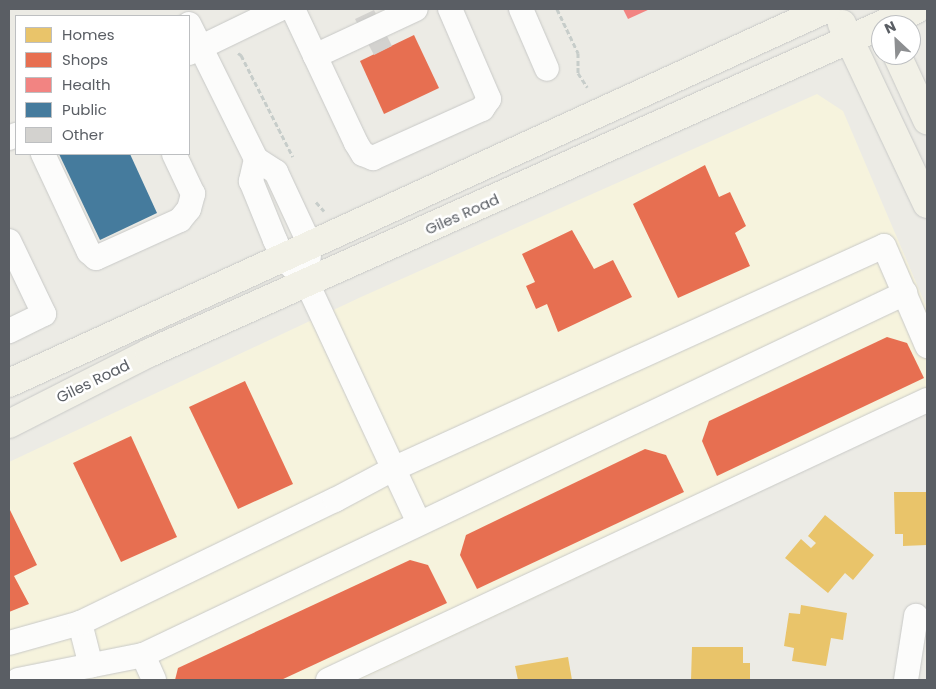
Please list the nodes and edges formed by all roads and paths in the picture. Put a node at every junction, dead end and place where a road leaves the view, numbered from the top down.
1 (280, 9) edge
2 (293, 9) edge
3 (416, 9) edge
4 (450, 9) edge
5 (521, 9) edge
6 (557, 9) edge
7 (826, 9) edge
8 (835, 9) edge
9 (917, 9) edge
10 (895, 15) edge
11 (871, 25) edge
12 (190, 28) edge
13 (850, 39) junction
14 (195, 51) edge
15 (238, 53) dead end
16 (315, 56) junction
17 (902, 65) edge
18 (547, 69) dead end
19 (587, 86) dead end
20 (927, 120) edge
21 (43, 155) edge
22 (174, 155) edge
23 (256, 159) junction
24 (297, 163) dead end
25 (313, 198) dead end
26 (927, 204) edge
27 (324, 211) dead end
28 (9, 241) edge
29 (310, 245) junction
30 (283, 258) junction
31 (307, 283) junction
32 (905, 293) junction
33 (9, 331) edge
34 (927, 346) edge
35 (9, 383) edge
36 (927, 400) edge
37 (9, 424) edge
38 (393, 468) junction
39 (420, 523) junction
40 (916, 616) dead end
41 (80, 623) junction
42 (9, 643) edge
43 (143, 655) junction
44 (91, 666) junction
45 (18, 680) edge
46 (154, 680) edge
47 (328, 680) edge
48 (906, 680) edge

1 - 14 street
2 - 16 street
3 - 16 street
4 - 16 street
5 - 18 street
6 - 19 path
7 - 29 main road
8 - 13 main road
9 - 10 main road, Giles Road
11 - 13 main road, Giles Road
12 - 14 street
13 - 26 main road
13 - 31 main road, Giles Road
14 - 23 street
15 - 24 path
17 - 20 main road
21 - 22 street
23 - 29 street
23 - 30 street
25 - 27 path
28 - 33 street
29 - 30 main road
29 - 31 street
30 - 31 street
30 - 35 main road
31 - 37 main road, Giles Road
31 - 38 street
32 - 34 street
32 - 38 street
32 - 39 street
36 - 47 street
38 - 39 street
38 - 41 street
39 - 43 street
40 - 48 street
41 - 42 street
41 - 44 street
43 - 44 street
43 - 46 street
44 - 45 street

